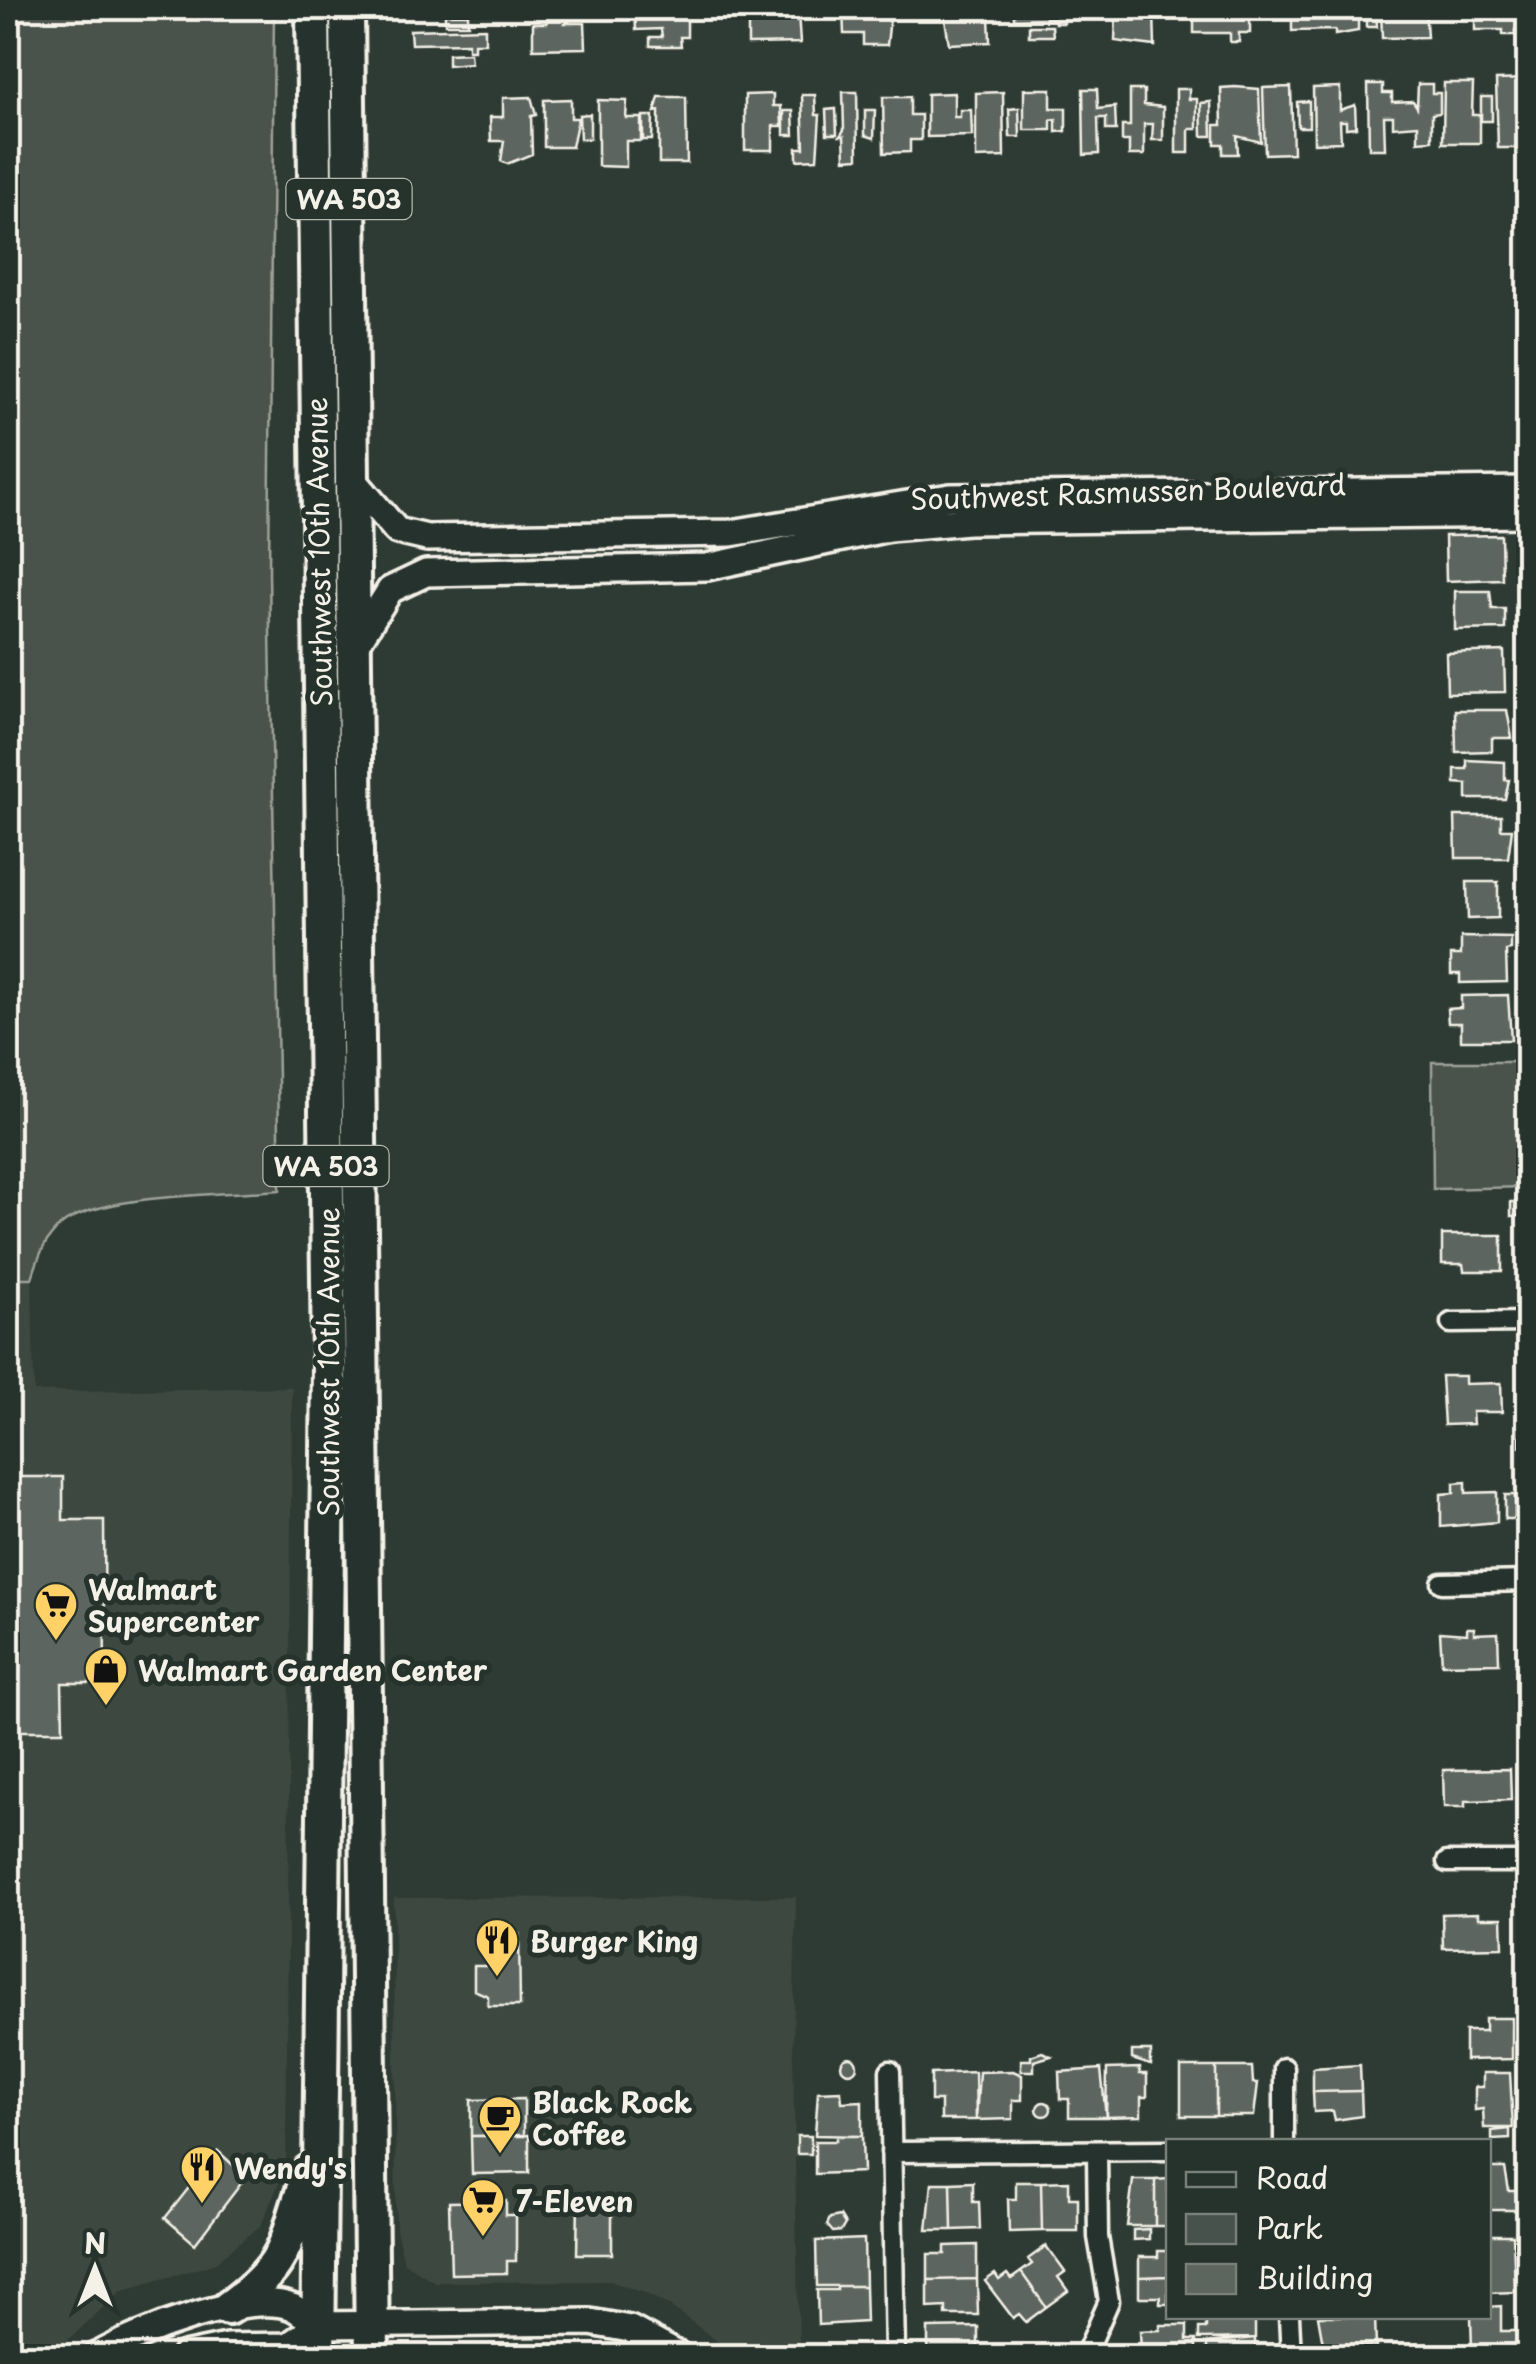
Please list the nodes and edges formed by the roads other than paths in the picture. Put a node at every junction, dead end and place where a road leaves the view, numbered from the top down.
1 (313, 8) edge
2 (347, 8) edge
3 (352, 478) junction
4 (1528, 490) edge
5 (1528, 514) edge
6 (352, 650) junction
7 (1528, 1322) edge
8 (1451, 1323) dead end
9 (1528, 1581) edge
10 (1442, 1582) dead end
11 (1447, 1862) dead end
12 (1528, 1862) edge
13 (1284, 2068) dead end
14 (890, 2071) dead end
15 (1284, 2139) edge
16 (320, 2144) junction
17 (1166, 2150) edge
18 (1097, 2151) junction
19 (891, 2152) junction
20 (228, 2308) junction
21 (1290, 2319) edge
22 (372, 2340) edge
23 (318, 2341) edge
24 (97, 2356) edge
25 (184, 2356) edge
26 (680, 2356) edge
27 (895, 2356) edge
28 (1085, 2356) edge
29 (1291, 2356) edge

1 - 16 highway, Southwest 10th Avenue / WA 503
2 - 3 highway, Southwest 10th Avenue / WA 503
3 - 4 street, Southwest Rasmussen Boulevard
3 - 6 highway, Southwest 10th Avenue / WA 503
5 - 6 street, Southwest Rasmussen Boulevard
6 - 22 highway, Southwest 10th Avenue / WA 503
7 - 8 street
9 - 10 street
11 - 12 street
13 - 15 street
14 - 19 street
16 - 20 highway
16 - 23 highway, Southwest 10th Avenue / WA 503
17 - 18 street
18 - 19 street
18 - 28 street
19 - 27 street
20 - 23 street
20 - 24 street
21 - 29 street
22 - 23 street
22 - 26 street
23 - 25 street

